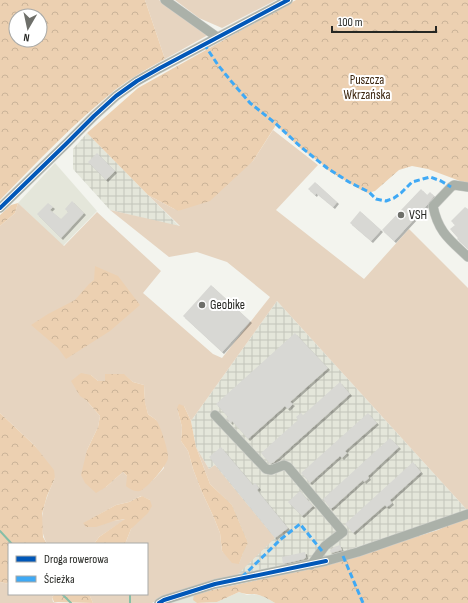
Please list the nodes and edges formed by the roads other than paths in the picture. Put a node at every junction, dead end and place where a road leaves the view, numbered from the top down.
1 (165, 0) edge
2 (288, 0) edge
3 (217, 38) junction
4 (468, 187) edge
5 (0, 208) edge
6 (468, 257) edge
7 (215, 415) dead end
8 (468, 514) edge
9 (311, 565) junction
10 (159, 603) edge

1 - 3 street
2 - 3 street
3 - 5 street
4 - 6 street
7 - 9 street
8 - 9 street
9 - 10 street

